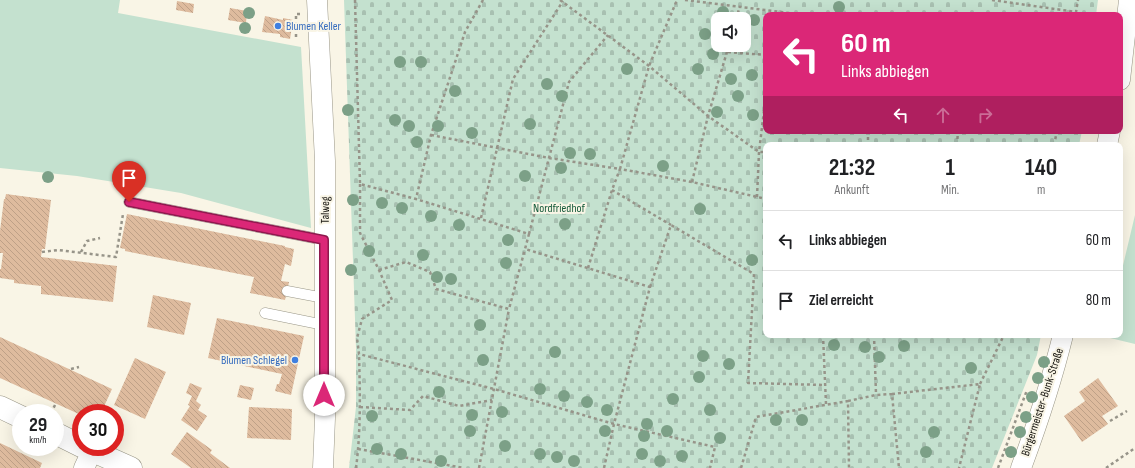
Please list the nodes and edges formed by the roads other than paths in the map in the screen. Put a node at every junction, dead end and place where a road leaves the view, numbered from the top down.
1 (316, 0) edge
2 (1129, 0) edge
3 (1123, 53) edge
4 (127, 205) road end
5 (324, 240) junction
6 (287, 291) dead end
7 (324, 298) junction
8 (265, 314) dead end
9 (324, 325) junction
10 (1062, 338) edge
11 (0, 407) edge
12 (12, 413) edge
13 (94, 456) edge
14 (131, 468) edge
15 (323, 468) edge
16 (1021, 468) edge

1 - 5 street, Talweg
2 - 3 street
4 - 5 lane
5 - 7 street, Talweg
6 - 7 lane
7 - 9 street, Talweg
8 - 9 lane
9 - 15 street, Talweg
10 - 16 street, Bürgermeister-Bunk-Straße
11 - 12 main road
13 - 14 main road

